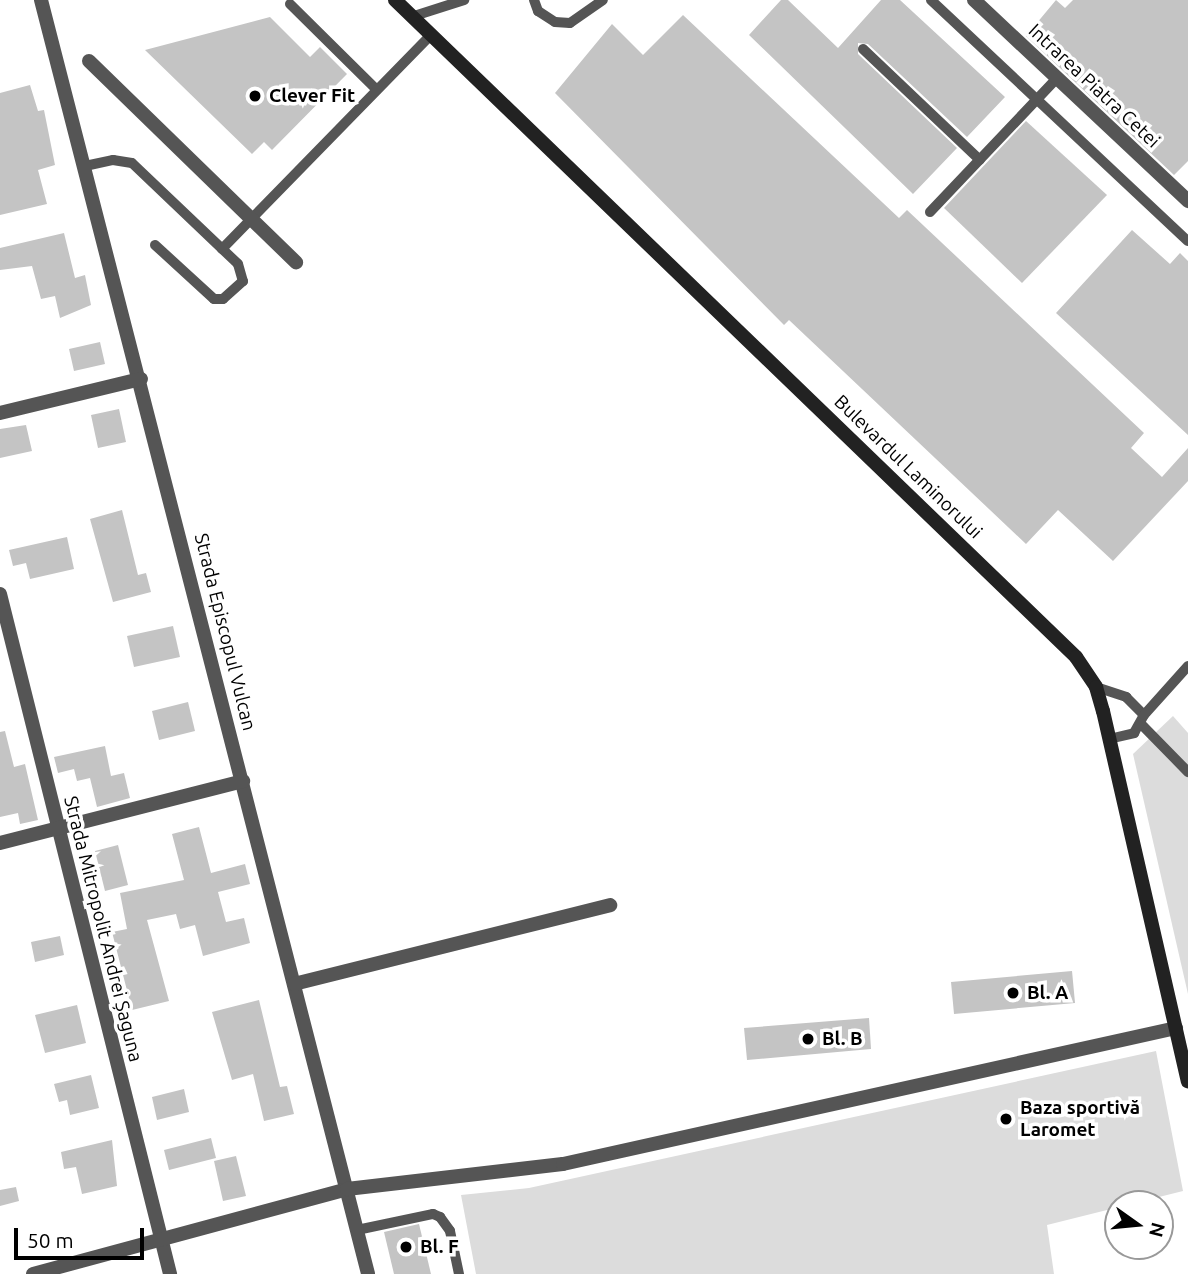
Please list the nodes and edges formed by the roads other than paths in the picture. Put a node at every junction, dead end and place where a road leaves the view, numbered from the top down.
1 (41, 0) edge
2 (395, 0) edge
3 (464, 0) edge
4 (534, 0) edge
5 (603, 0) edge
6 (931, 0) edge
7 (974, 0) edge
8 (290, 4) dead end
9 (411, 16) junction
10 (431, 35) junction
11 (863, 50) dead end
12 (89, 61) dead end
13 (1058, 78) junction
14 (377, 90) junction
15 (1036, 101) junction
16 (980, 160) junction
17 (85, 166) junction
18 (1188, 201) edge
19 (930, 212) dead end
20 (251, 219) junction
21 (1188, 242) edge
22 (155, 245) dead end
23 (222, 249) junction
24 (296, 262) dead end
25 (141, 379) junction
26 (0, 413) edge
27 (0, 594) edge
28 (1188, 666) edge
29 (1096, 687) junction
30 (1143, 720) junction
31 (1109, 739) junction
32 (1188, 772) edge
33 (243, 781) junction
34 (58, 828) junction
35 (0, 843) edge
36 (610, 905) dead end
37 (294, 984) junction
38 (1176, 1028) junction
39 (1188, 1081) edge
40 (347, 1189) junction
41 (357, 1230) junction
42 (162, 1240) junction
43 (33, 1274) edge
44 (170, 1274) edge
45 (368, 1274) edge
46 (459, 1274) edge

1 - 17 street, Strada Episcopul Vulcan
2 - 9 street, Bulevardul Laminorului
3 - 9 lane
4 - 5 lane
6 - 15 lane
7 - 13 street, Intrarea Piatra Cetei
8 - 14 lane
9 - 10 street, Bulevardul Laminorului
10 - 14 lane
10 - 29 street, Bulevardul Laminorului
11 - 16 lane
12 - 20 street
13 - 15 lane
13 - 18 street, Intrarea Piatra Cetei
14 - 20 lane
15 - 16 lane
15 - 21 lane
16 - 19 lane
17 - 23 lane
17 - 25 street, Strada Episcopul Vulcan
20 - 23 lane
20 - 24 street
22 - 23 lane
25 - 26 street
25 - 33 street, Strada Episcopul Vulcan
27 - 34 street, Strada Mitropolit Andrei Șaguna
28 - 30 lane
29 - 30 lane
29 - 31 street, Bulevardul Laminorului
30 - 31 lane
30 - 32 lane
31 - 38 street, Bulevardul Laminorului
33 - 34 street
33 - 37 street, Strada Episcopul Vulcan
34 - 35 street
34 - 42 street, Strada Mitropolit Andrei Șaguna
36 - 37 street
37 - 40 street, Strada Episcopul Vulcan
38 - 39 street, Bulevardul Laminorului
38 - 40 street
40 - 41 street, Strada Episcopul Vulcan
40 - 42 street
41 - 45 street, Strada Episcopul Vulcan
41 - 46 lane
42 - 43 street
42 - 44 street, Strada Mitropolit Andrei Șaguna

